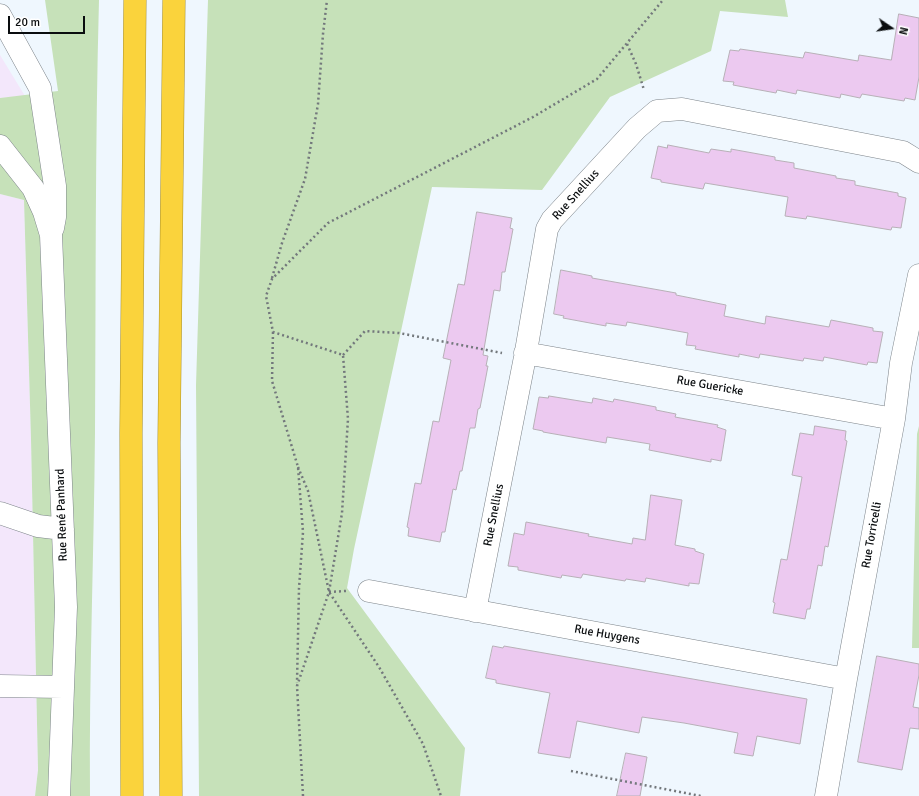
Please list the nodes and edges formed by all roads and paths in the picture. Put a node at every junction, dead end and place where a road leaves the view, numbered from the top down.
1 (135, 0) edge
2 (174, 0) edge
3 (327, 0) edge
4 (663, 0) edge
5 (0, 15) edge
6 (627, 44) junction
7 (654, 114) junction
8 (0, 146) edge
9 (919, 162) edge
10 (52, 235) junction
11 (919, 275) edge
12 (272, 278) junction
13 (273, 332) junction
14 (343, 355) junction
15 (525, 355) junction
16 (894, 419) junction
17 (298, 467) junction
18 (0, 513) edge
19 (63, 529) junction
20 (369, 591) dead end
21 (329, 592) junction
22 (476, 611) junction
23 (846, 679) junction
24 (0, 686) edge
25 (297, 686) junction
26 (63, 687) junction
27 (571, 771) dead end
28 (59, 796) edge
29 (132, 796) edge
30 (171, 796) edge
31 (303, 796) edge
32 (441, 796) edge
33 (701, 796) edge
34 (826, 796) edge

1 - 29 highway
2 - 30 highway
3 - 12 path
4 - 6 path
5 - 10 street, Rue René Panhard
6 - 7 path
6 - 12 path
7 - 9 street, Rue Snellius
7 - 15 street, Rue Snellius
8 - 10 street, Rue René Panhard
10 - 19 street, Rue René Panhard
11 - 16 street, Rue Torricelli
12 - 13 path
13 - 14 path
13 - 17 path
14 - 15 path
14 - 21 path
15 - 16 street, Rue Guericke
15 - 22 street, Rue Snellius
16 - 23 street, Rue Torricelli
17 - 21 path
17 - 25 path
18 - 19 street
19 - 26 street, Rue René Panhard
20 - 22 street, Rue Huygens
21 - 25 path
21 - 32 path
22 - 23 street, Rue Huygens
23 - 34 street, Rue Torricelli
24 - 26 street
25 - 31 path
26 - 28 street, Rue René Panhard
27 - 33 path

